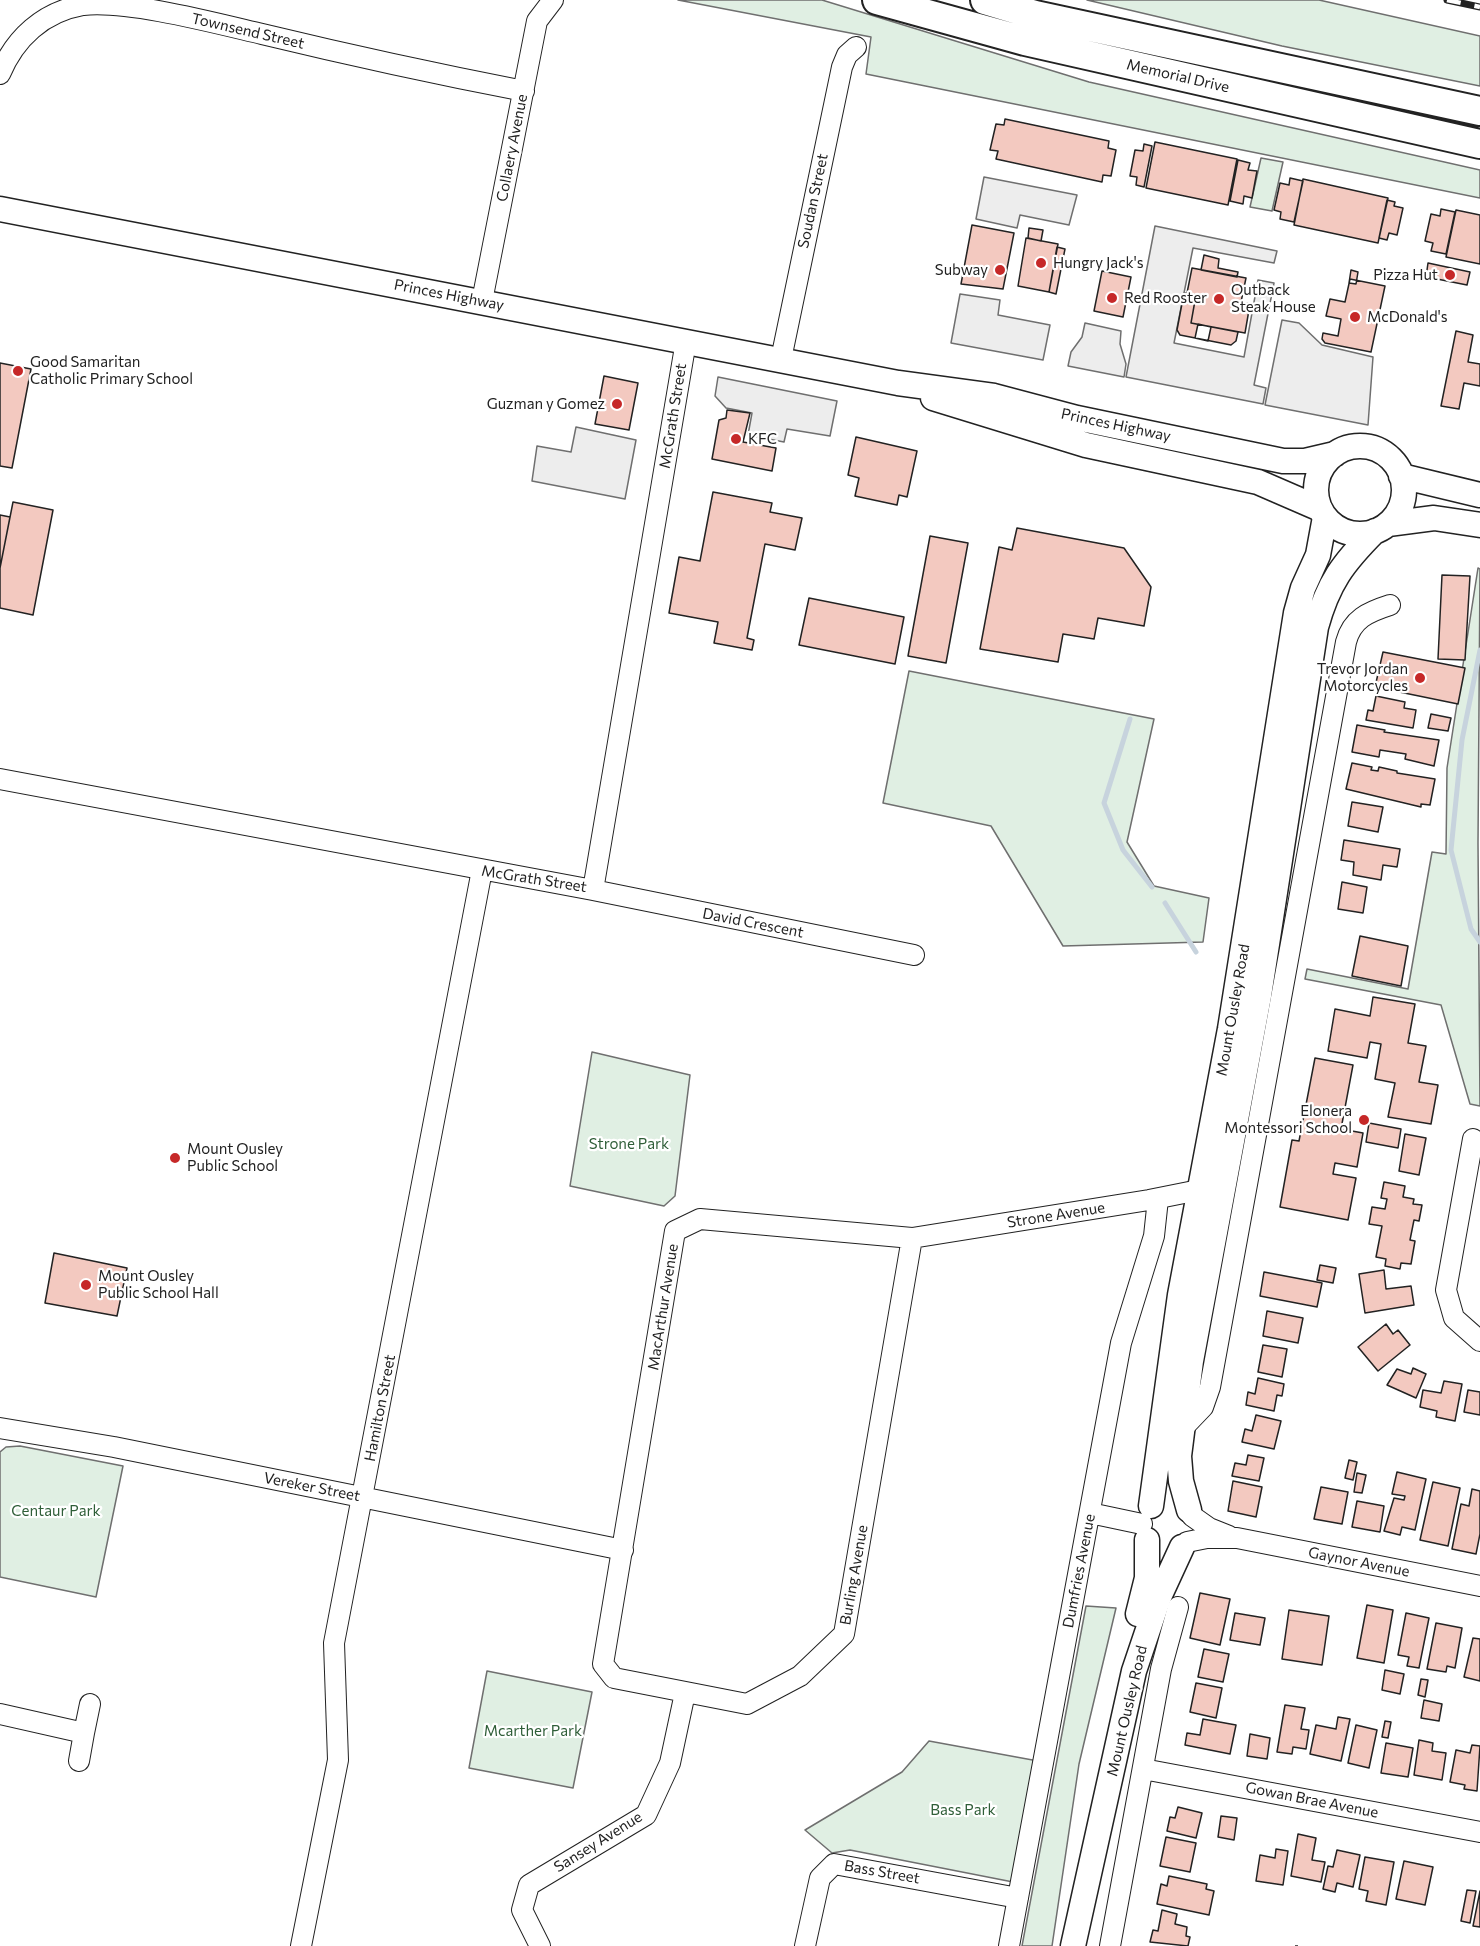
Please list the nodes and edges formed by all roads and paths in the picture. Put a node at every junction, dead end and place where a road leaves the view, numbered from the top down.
1 (553, 0) edge
2 (877, 0) edge
3 (985, 0) edge
4 (856, 47) dead end
5 (0, 74) edge
6 (524, 91) junction
7 (1480, 111) edge
8 (1480, 144) edge
9 (0, 209) edge
10 (482, 301) junction
11 (686, 341) junction
12 (780, 359) junction
13 (898, 383) junction
14 (1335, 454) junction
15 (1401, 476) junction
16 (1480, 495) edge
17 (1322, 513) junction
18 (1480, 525) edge
19 (1382, 528) junction
20 (1390, 605) dead end
21 (1300, 719) junction
22 (1326, 751) junction
23 (1, 785) edge
24 (482, 870) junction
25 (593, 890) junction
26 (914, 955) dead end
27 (1473, 1139) dead end
28 (1199, 1190) junction
29 (1158, 1198) junction
30 (912, 1238) junction
31 (1480, 1341) edge
32 (0, 1428) edge
33 (1182, 1429) junction
34 (362, 1498) junction
35 (1090, 1513) junction
36 (1191, 1513) junction
37 (1147, 1523) junction
38 (1237, 1538) junction
39 (1185, 1545) junction
40 (623, 1550) junction
41 (1480, 1586) edge
42 (1178, 1607) dead end
43 (685, 1693) junction
44 (90, 1704) dead end
45 (0, 1714) edge
46 (84, 1733) junction
47 (79, 1761) dead end
48 (1143, 1769) junction
49 (1480, 1832) edge
50 (1086, 1881) junction
51 (1018, 1898) junction
52 (302, 1946) edge
53 (540, 1946) edge
54 (805, 1946) edge
55 (1009, 1946) edge
56 (1073, 1946) edge
57 (1110, 1946) edge

1 - 6 street, Collaery Avenue
2 - 8 highway, Memorial Drive
3 - 7 highway, Memorial Drive
4 - 12 street, Soudan Street
5 - 6 street, Townsend Street
6 - 10 street, Collaery Avenue
9 - 10 main road, Princes Highway
10 - 11 main road, Princes Highway
11 - 12 main road, Princes Highway
11 - 25 street, McGrath Street
12 - 13 main road, Princes Highway
13 - 14 main road, Princes Highway
13 - 17 main road, Princes Highway
14 - 15 main road
14 - 17 main road
15 - 16 main road
15 - 19 main road
17 - 19 main road
17 - 28 main road, Mount Ousley Road
18 - 19 main road
19 - 21 main road, Mount Ousley Road
20 - 22 street
21 - 22 street
21 - 33 main road, Mount Ousley Road
22 - 33 street
23 - 24 street, McGrath Street
24 - 25 street, McGrath Street
24 - 34 street, Hamilton Street
25 - 26 street, David Crescent
27 - 31 street
28 - 29 street, Strone Avenue
28 - 37 main road, Mount Ousley Road
29 - 30 street, Strone Avenue
29 - 35 street, Dumfries Avenue
30 - 40 street, MacArthur Avenue
30 - 43 street, Burling Avenue
32 - 34 street, Vereker Street
33 - 36 main road, Mount Ousley Road
34 - 40 street, Vereker Street
34 - 52 street, Hamilton Street
35 - 37 street
35 - 51 street, Dumfries Avenue
36 - 37 main road
36 - 38 street, Gaynor Avenue
36 - 39 main road
37 - 39 main road
37 - 50 main road, Mount Ousley Road
38 - 39 street, Gaynor Avenue
38 - 41 street, Gaynor Avenue
39 - 50 main road, Mount Ousley Road
40 - 43 street, Burling Avenue
42 - 48 street, Mount Ousley Road
43 - 53 street, Sansey Avenue
44 - 46 street
45 - 46 street
46 - 47 street
48 - 49 street, Gowan Brae Avenue
48 - 57 street, Mount Ousley Road
50 - 56 main road, Mount Ousley Road
51 - 54 street, Bass Street
51 - 55 street, Dumfries Avenue

